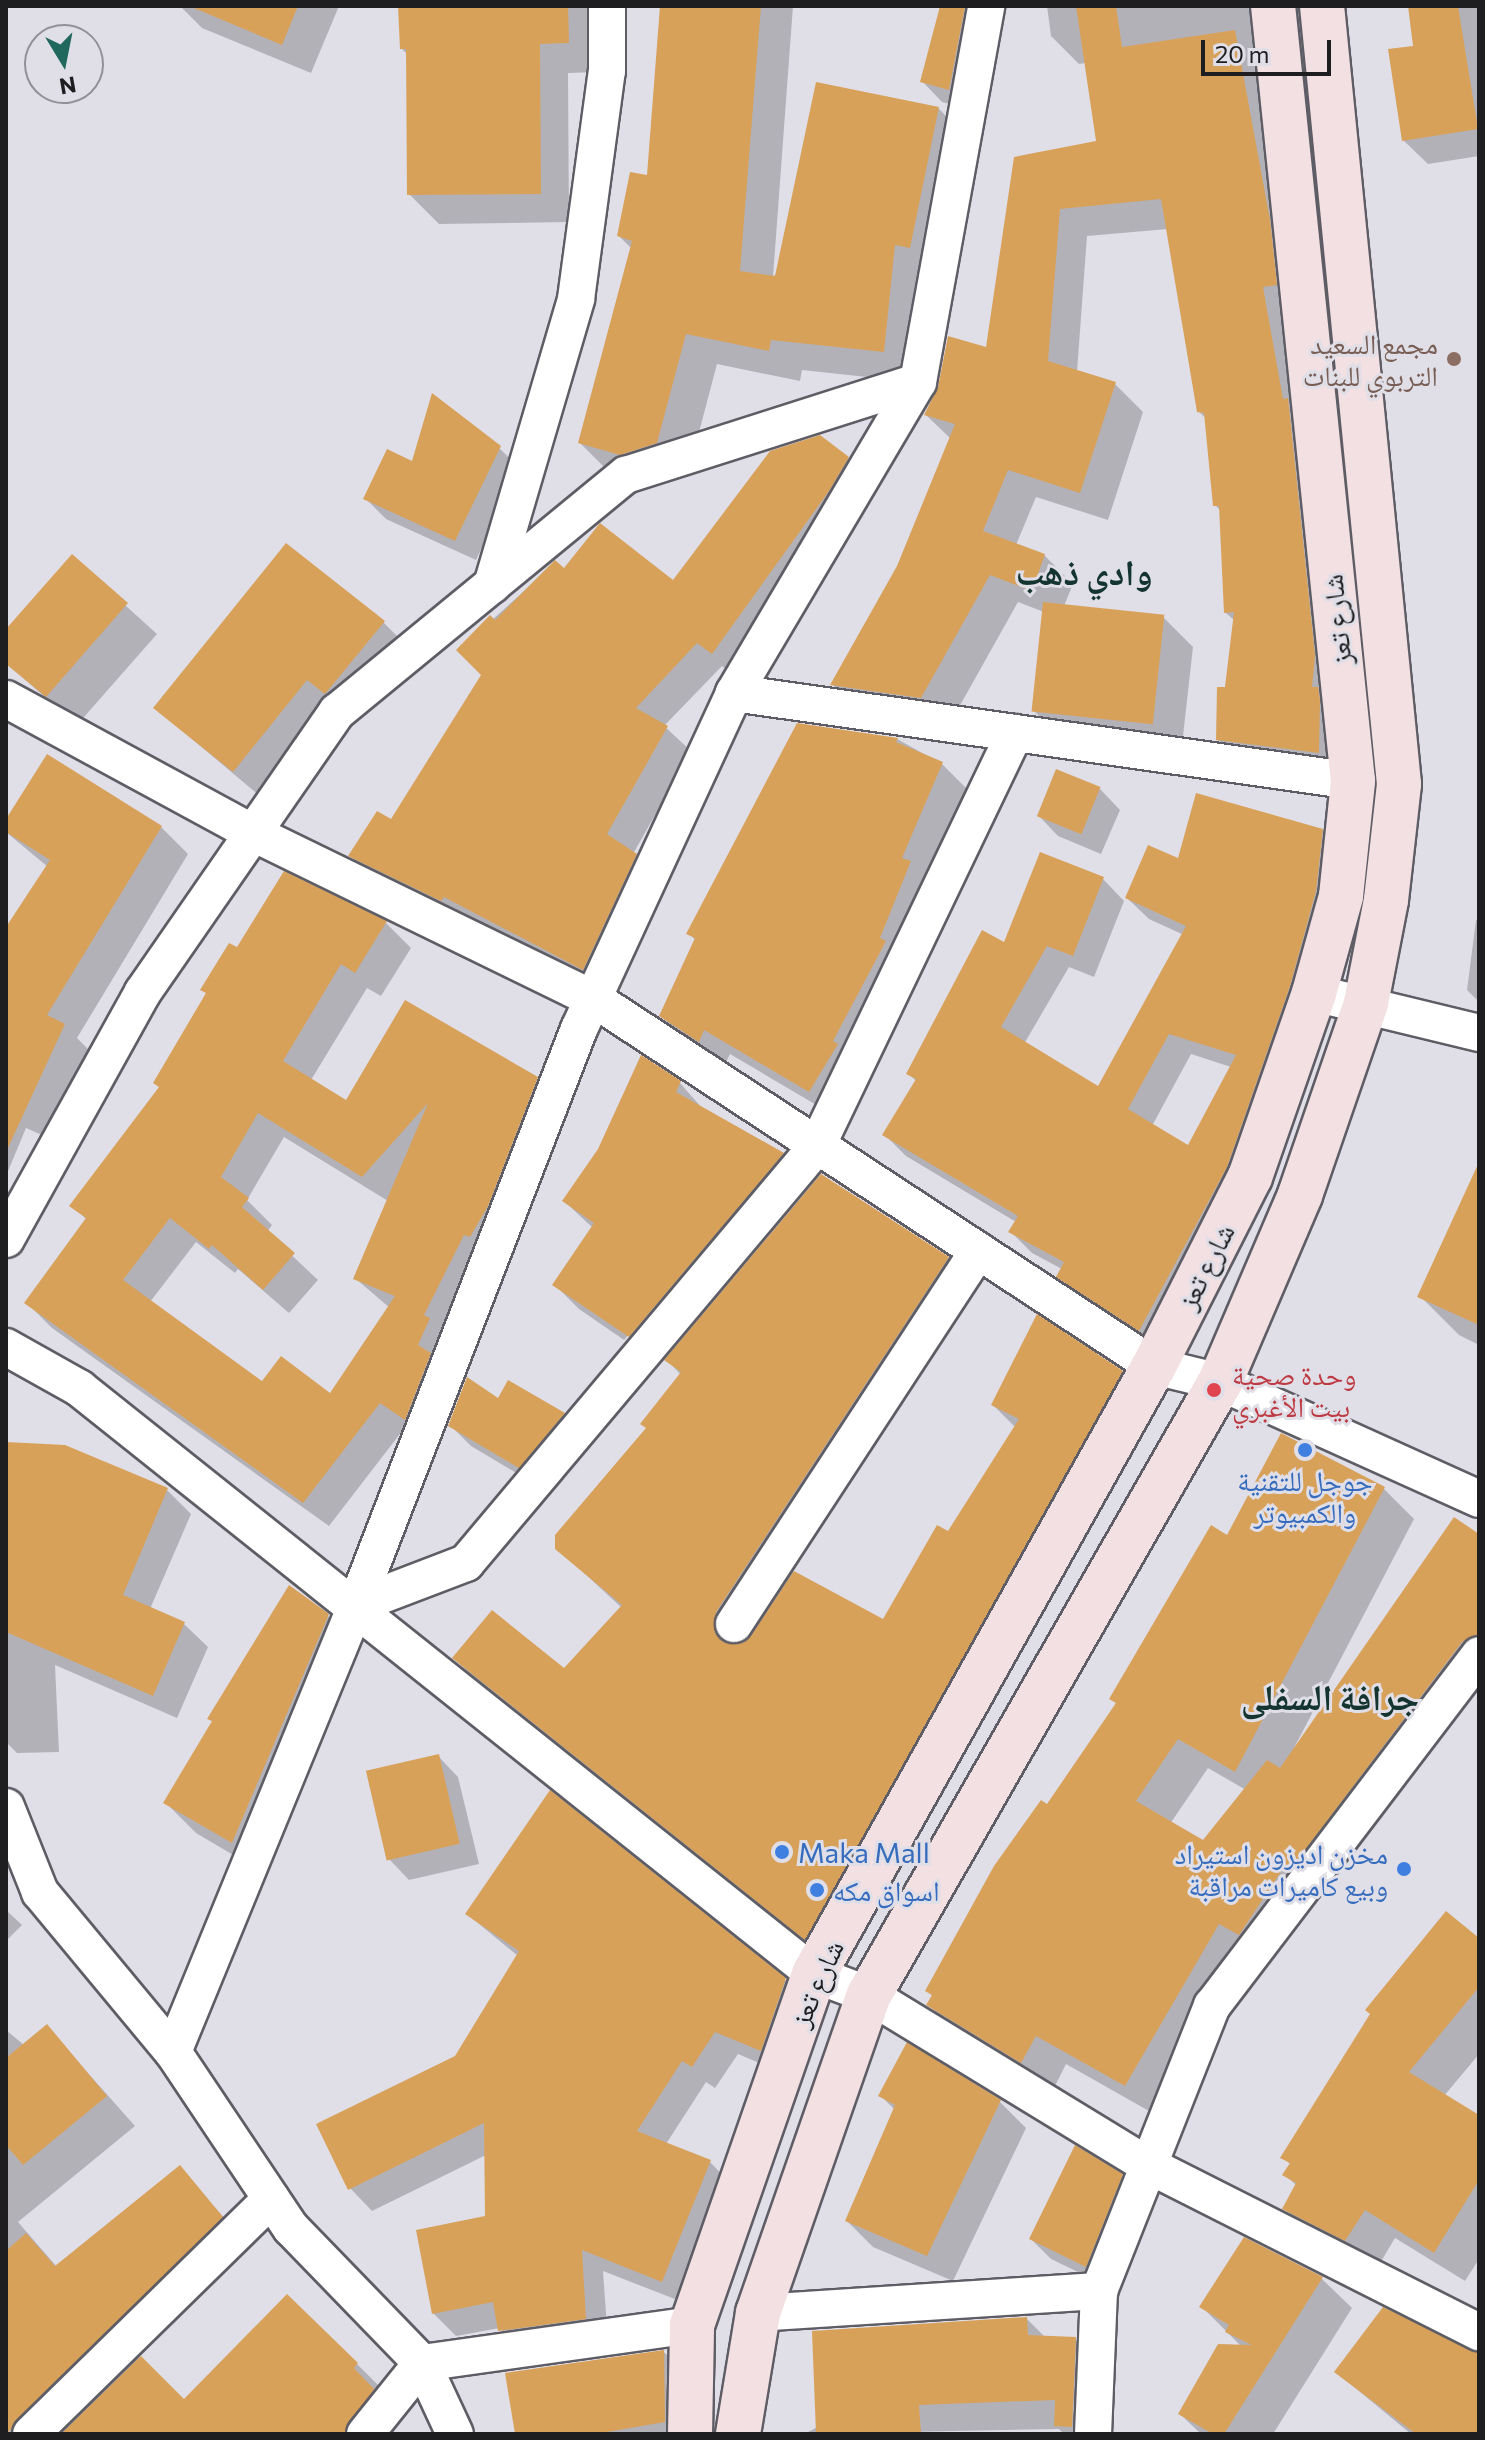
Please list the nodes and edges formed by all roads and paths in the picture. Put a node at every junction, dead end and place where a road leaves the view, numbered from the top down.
1 (607, 6) edge
2 (986, 6) edge
3 (1273, 6) edge
4 (1322, 6) edge
5 (918, 382) junction
6 (492, 585) junction
7 (734, 693) junction
8 (6, 699) edge
9 (1015, 733) junction
10 (1353, 781) junction
11 (253, 833) junction
12 (1314, 993) junction
13 (594, 999) junction
14 (1366, 1003) junction
15 (1479, 1033) edge
16 (817, 1146) junction
17 (6, 1239) edge
18 (978, 1251) junction
19 (6, 1347) edge
20 (1154, 1366) junction
21 (1220, 1382) junction
22 (1479, 1499) edge
23 (356, 1605) junction
24 (734, 1624) dead end
25 (1479, 1655) edge
26 (6, 1807) edge
27 (814, 1974) junction
28 (869, 1995) junction
29 (173, 2052) junction
30 (1148, 2165) junction
31 (271, 2199) junction
32 (1099, 2291) junction
33 (758, 2313) junction
34 (692, 2325) junction
35 (1479, 2332) edge
36 (422, 2363) junction
37 (31, 2434) edge
38 (365, 2434) edge
39 (455, 2434) edge
40 (690, 2434) edge
41 (738, 2434) edge
42 (1093, 2434) edge

1 - 6 street
2 - 5 street
3 - 10 main road, شارع تعز
4 - 14 main road, شارع تعز
5 - 6 street
5 - 7 street
6 - 11 street
7 - 9 street
7 - 13 street
8 - 11 street
9 - 10 street
9 - 16 street
10 - 12 main road, شارع تعز
11 - 13 street
11 - 17 street
12 - 14 street
12 - 20 main road, شارع تعز
13 - 16 street
13 - 23 street
14 - 15 street
14 - 21 main road, شارع تعز
16 - 18 street
16 - 23 street
18 - 20 street
18 - 24 street
19 - 23 street
20 - 21 street
20 - 27 main road, شارع تعز
21 - 22 street
21 - 28 main road, شارع تعز
23 - 27 street
23 - 29 street
25 - 30 street
26 - 29 street
27 - 28 street
27 - 34 main road, شارع تعز
28 - 30 street
28 - 33 main road, شارع تعز
29 - 31 street
30 - 32 street
30 - 35 street
31 - 36 street
31 - 37 street
32 - 33 street
32 - 42 street
33 - 41 main road, شارع تعز
34 - 36 street
34 - 40 main road, شارع تعز
36 - 38 street
36 - 39 street

